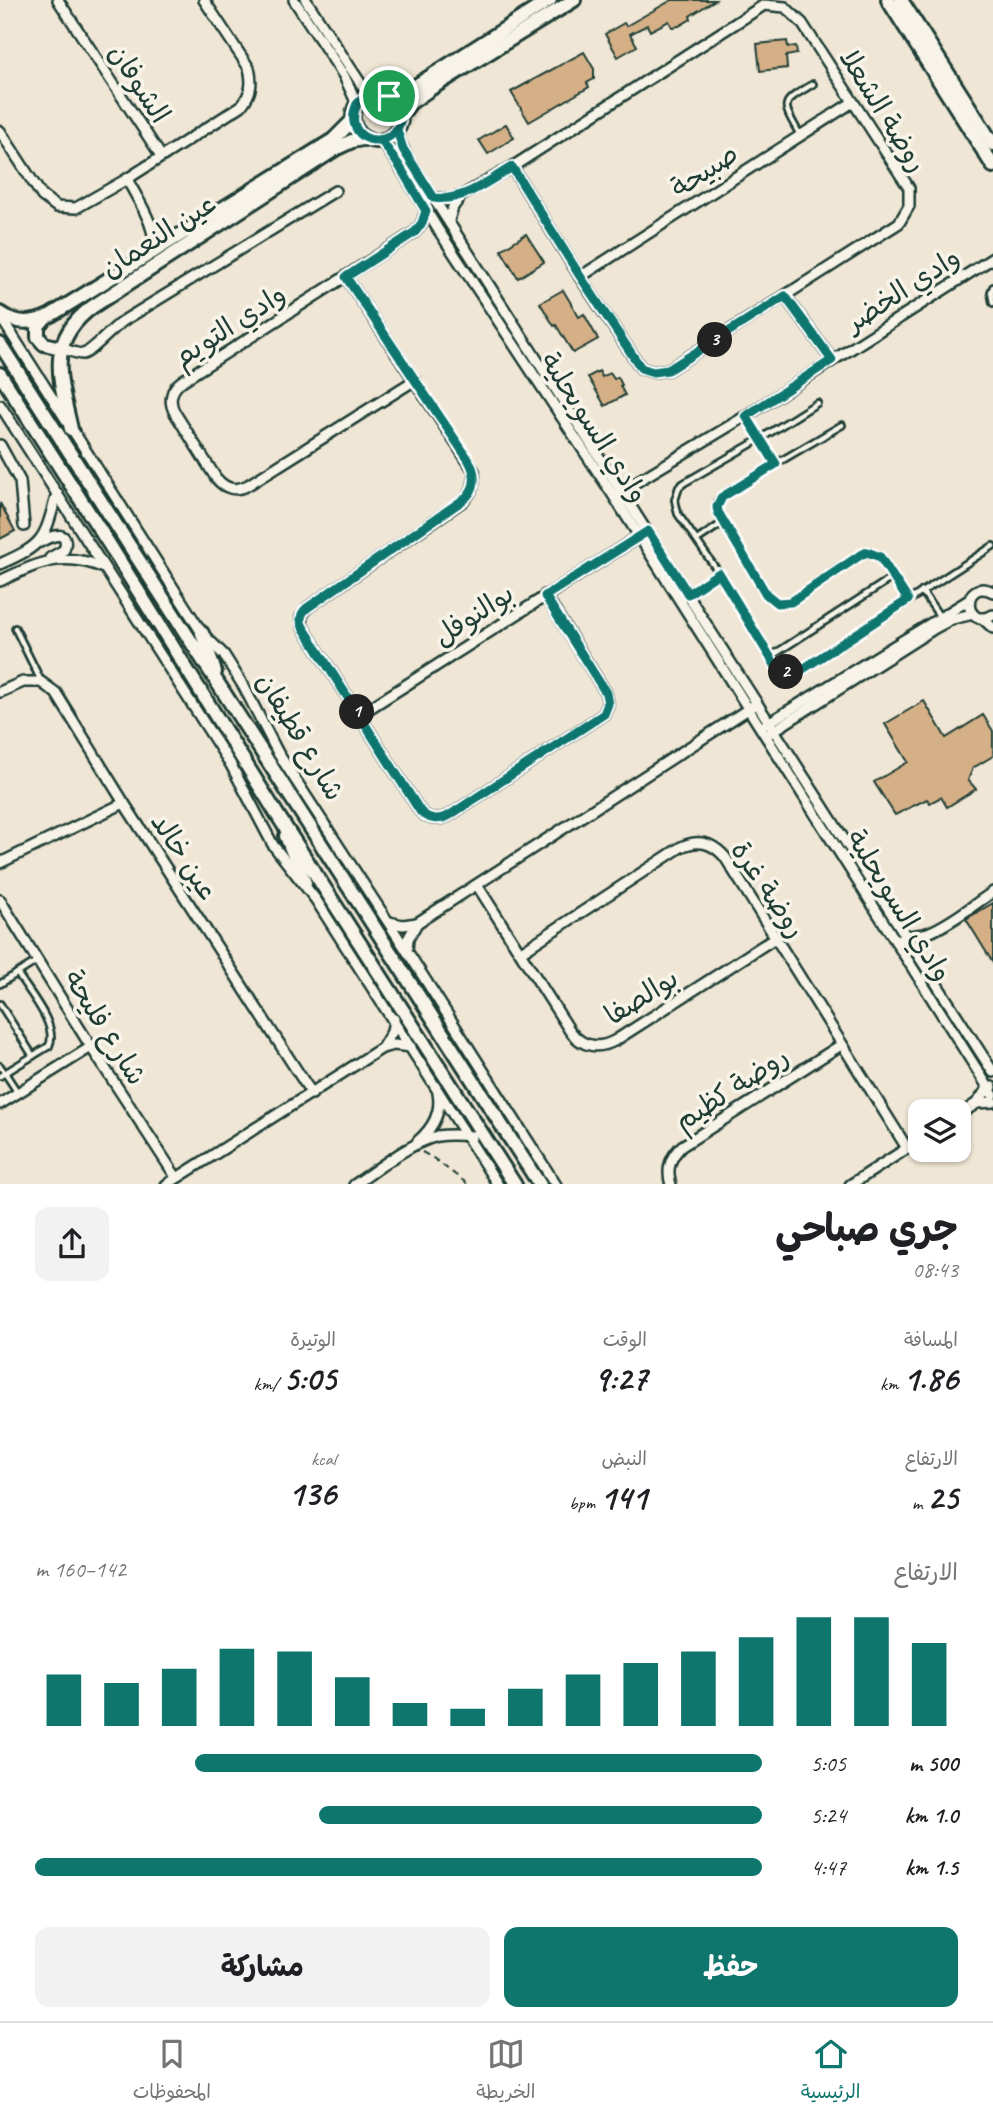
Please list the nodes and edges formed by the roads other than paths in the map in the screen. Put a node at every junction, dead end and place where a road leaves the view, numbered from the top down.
1 (58, 0) edge
2 (204, 0) edge
3 (294, 0) edge
4 (306, 0) edge
5 (550, 0) edge
6 (574, 0) edge
7 (888, 0) edge
8 (901, 0) edge
9 (813, 85) dead end
10 (371, 94) junction
11 (389, 96) junction
12 (853, 102) junction
13 (357, 104) junction
14 (401, 115) junction
15 (353, 120) junction
16 (397, 130) junction
17 (0, 131) edge
18 (801, 135) junction
19 (367, 138) junction
20 (381, 140) junction
21 (993, 144) edge
22 (161, 156) junction
23 (993, 166) edge
24 (512, 167) junction
25 (127, 179) junction
26 (335, 191) dead end
27 (461, 196) junction
28 (434, 198) junction
29 (426, 211) junction
30 (449, 220) junction
31 (151, 225) junction
32 (439, 231) junction
33 (415, 232) junction
34 (176, 239) junction
35 (154, 253) junction
36 (993, 258) edge
37 (580, 276) junction
38 (346, 277) junction
39 (993, 287) edge
40 (785, 296) junction
41 (993, 303) edge
42 (0, 315) edge
43 (44, 318) junction
44 (0, 344) edge
45 (61, 348) junction
46 (832, 360) junction
47 (0, 374) edge
48 (415, 380) junction
49 (817, 403) dead end
50 (0, 405) edge
51 (746, 416) junction
52 (10, 420) junction
53 (842, 425) dead end
54 (0, 426) edge
55 (71, 429) junction
56 (760, 439) junction
57 (0, 445) edge
58 (776, 464) junction
59 (57, 493) junction
60 (618, 493) junction
61 (723, 522) junction
62 (24, 526) dead end
63 (643, 533) junction
64 (697, 540) junction
65 (36, 545) junction
66 (993, 546) edge
67 (0, 564) edge
68 (35, 565) junction
69 (106, 569) junction
70 (719, 573) junction
71 (893, 578) junction
72 (0, 581) edge
73 (991, 589) edge
74 (922, 591) junction
75 (545, 596) junction
76 (684, 597) junction
77 (908, 600) junction
78 (969, 600) junction
79 (993, 615) edge
80 (978, 616) junction
81 (940, 617) junction
82 (15, 628) dead end
83 (993, 628) edge
84 (202, 633) junction
85 (770, 657) junction
86 (41, 682) junction
87 (0, 692) edge
88 (222, 692) junction
89 (753, 706) junction
90 (359, 715) junction
91 (768, 729) junction
92 (124, 803) junction
93 (281, 819) junction
94 (0, 863) edge
95 (305, 883) junction
96 (477, 885) junction
97 (993, 892) edge
98 (0, 901) edge
99 (389, 922) junction
100 (417, 923) junction
101 (906, 935) junction
102 (775, 938) junction
103 (896, 942) junction
104 (407, 951) junction
105 (521, 952) junction
106 (37, 961) junction
107 (17, 973) junction
108 (0, 984) edge
109 (0, 1004) edge
110 (394, 1019) junction
111 (841, 1045) junction
112 (90, 1047) junction
113 (411, 1047) junction
114 (382, 1048) junction
115 (33, 1056) junction
116 (0, 1066) edge
117 (993, 1072) edge
118 (2, 1075) edge
119 (438, 1090) junction
120 (992, 1090) edge
121 (18, 1093) junction
122 (312, 1094) junction
123 (993, 1102) edge
124 (977, 1103) junction
125 (0, 1104) edge
126 (971, 1107) edge
127 (467, 1136) junction
128 (486, 1137) junction
129 (411, 1147) junction
130 (908, 1148) joint
131 (176, 1178) junction
132 (167, 1184) edge
133 (356, 1184) edge
134 (497, 1184) edge
135 (514, 1184) edge
136 (539, 1184) edge
137 (555, 1184) edge
138 (671, 1184) edge
139 (852, 1184) edge

1 - 22 street, الشوفان
2 - 22 street
3 - 13 street
4 - 10 street
5 - 11 street
6 - 14 street
7 - 23 street
8 - 21 street
9 - 18 lane
10 - 11 street
10 - 13 street
11 - 14 street
12 - 18 street, صبيحة
12 - 24 street, روضة الشعلا
12 - 40 street, روضة الشعلا
13 - 15 street
14 - 16 street
15 - 19 street
15 - 34 street, عين النعمان
16 - 20 street
16 - 28 street, وادي السويحلية
17 - 25 street
18 - 37 street, صبيحة
19 - 20 street
19 - 45 street, عين النعمان
20 - 29 street, وادي السويحلية
22 - 25 street
24 - 27 street, روضة الشعلا
24 - 37 street, روضة الشعلا
25 - 31 street
26 - 45 street
27 - 28 street, روضة الشعلا
27 - 30 street
28 - 30 street, وادي السويحلية
29 - 32 street, وادي السويحلية
29 - 33 street, وادي التويم
30 - 60 street, وادي السويحلية
31 - 34 street
31 - 35 street
32 - 33 street
32 - 60 street, وادي السويحلية
33 - 38 street, وادي التويم
34 - 35 street, عين النعمان
35 - 43 street, عين النعمان
36 - 46 street, وادي الخضر
37 - 40 street, روضة الشعلا
38 - 48 street
38 - 48 street, وادي التويم
39 - 41 lane
40 - 46 street
42 - 43 street, عين النعمان
42 - 55 street, شارع قطيفان
43 - 45 street
44 - 88 street, شارع قطيفان
45 - 55 street
46 - 51 street, وادي الخضر
47 - 93 street
48 - 90 street
49 - 56 lane
50 - 52 street
51 - 56 lane
51 - 60 street, وادي الخضر
52 - 54 street
52 - 59 street
53 - 58 lane
55 - 84 street, شارع قطيفان
56 - 58 lane
56 - 64 lane
57 - 62 street
58 - 61 lane
59 - 65 street
59 - 69 street
60 - 63 street, وادي السويحلية
61 - 64 lane
61 - 71 lane
63 - 75 street, بوالنوفل
63 - 76 street, وادي السويحلية
64 - 70 lane
65 - 67 street
65 - 68 street
66 - 74 lane
68 - 69 street
68 - 72 street
69 - 95 street
70 - 76 lane
70 - 85 lane
71 - 77 lane
71 - 85 lane
73 - 78 street
74 - 77 lane
74 - 81 lane
75 - 90 street, بوالنوفل
75 - 90 street
76 - 89 street, وادي السويحلية
77 - 85 lane
78 - 80 street
78 - 81 street
79 - 80 street
80 - 83 street
80 - 91 street
81 - 91 street
82 - 86 lane
84 - 88 street
84 - 99 street, شارع قطيفان
86 - 87 street
86 - 92 street, عين خالد
88 - 136 street, شارع قطيفان
89 - 91 street, وادي السويحلية
89 - 96 street
91 - 101 street, وادي السويحلية
91 - 103 street, وادي السويحلية
92 - 94 street
92 - 122 street, عين خالد
93 - 95 street
93 - 128 street
95 - 110 street
96 - 100 street
96 - 105 street, بوالصفا
97 - 101 street
98 - 106 street, شارع فليحة
99 - 100 street
99 - 104 street, شارع قطيفان
100 - 104 street
101 - 103 street
101 - 117 street, وادي السويحلية
102 - 105 street, بوالصفا
102 - 105 street, روضة غرة
102 - 111 street, روضة غرة
103 - 120 street, وادي السويحلية
104 - 137 street, شارع قطيفان
106 - 107 lane
106 - 112 street, شارع فليحة
107 - 108 lane
107 - 115 lane
109 - 115 lane
110 - 113 street
110 - 114 street
111 - 130 street, روضة غرة
111 - 138 street, روضة كظيم
112 - 121 street
112 - 131 street, شارع فليحة
113 - 114 street
113 - 119 street
114 - 122 street
115 - 118 lane
116 - 118 lane
118 - 121 lane
119 - 127 street
119 - 129 street
120 - 124 street
121 - 125 street
122 - 131 street
123 - 124 street
124 - 126 street
127 - 128 street
127 - 129 street
127 - 134 street
128 - 135 street
129 - 133 street
130 - 139 street
131 - 132 street

